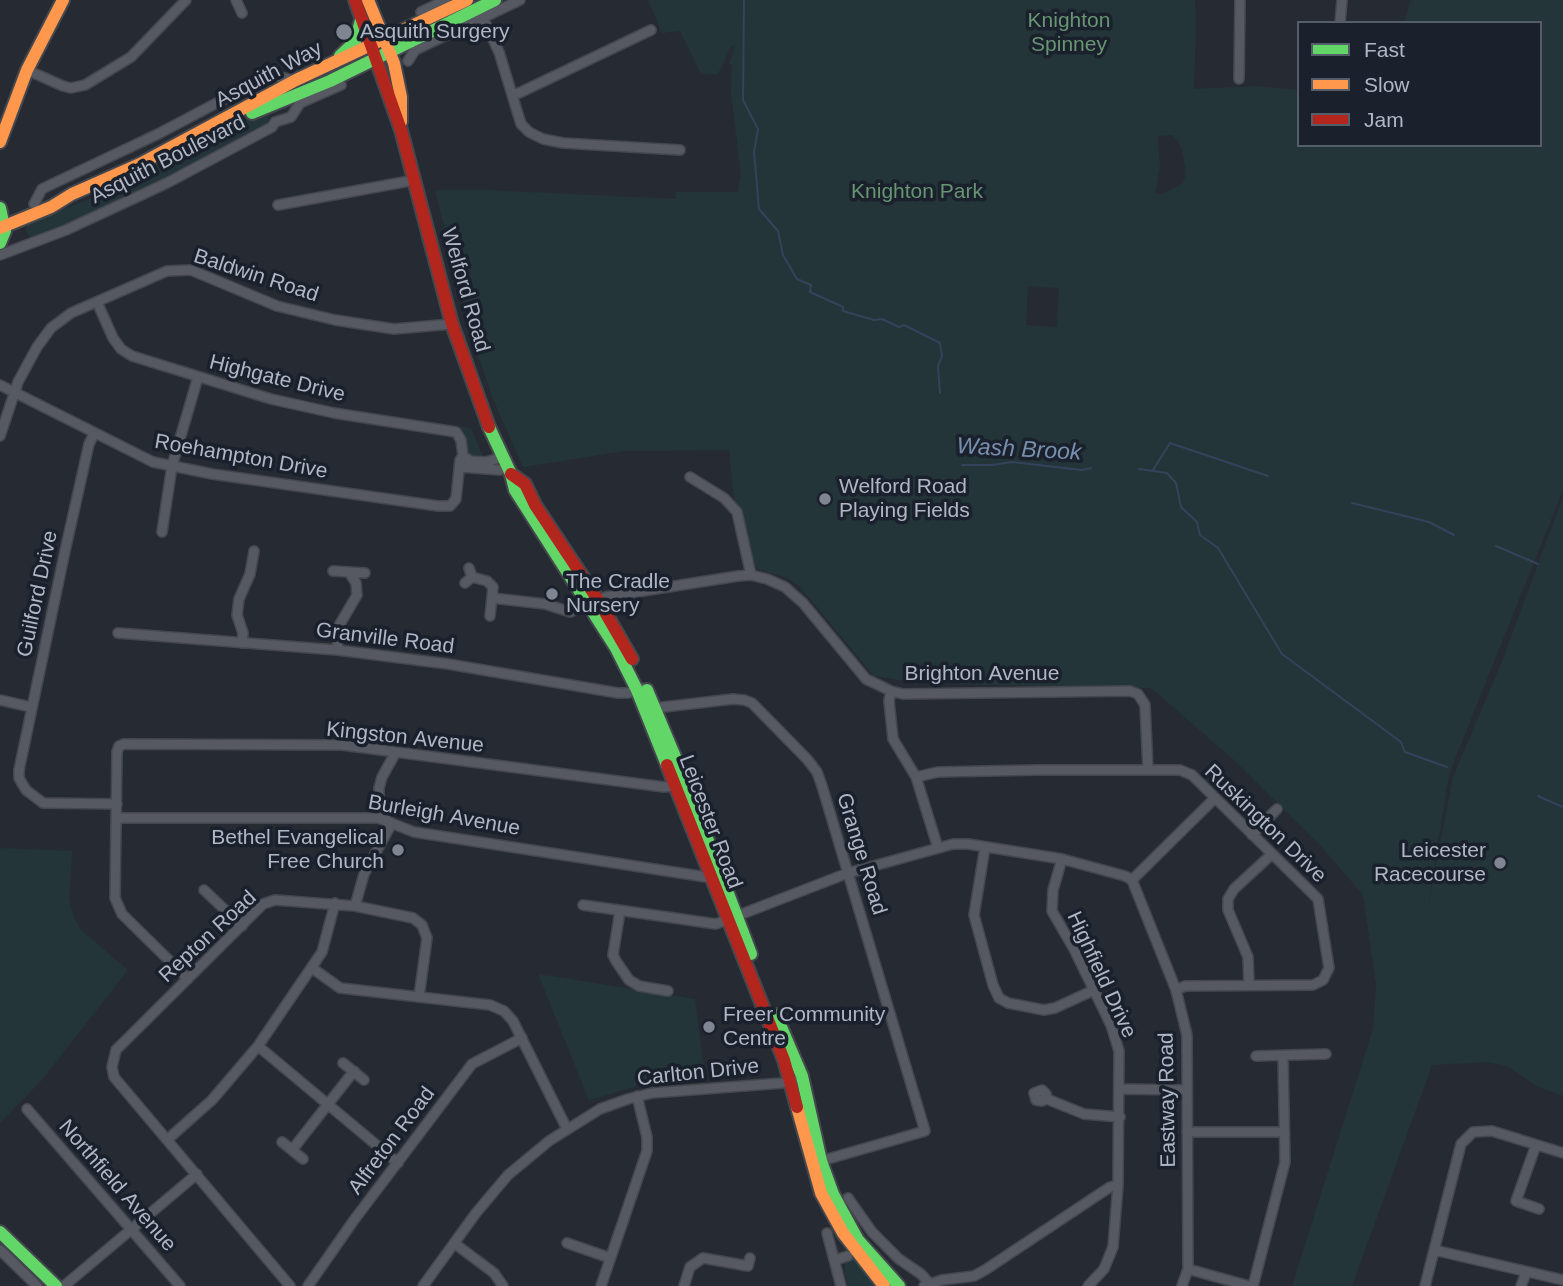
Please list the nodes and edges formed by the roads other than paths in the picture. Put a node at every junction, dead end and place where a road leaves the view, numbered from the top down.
1 (63, 0) edge
2 (186, 0) edge
3 (236, 0) edge
4 (355, 0) edge
5 (368, 0) edge
6 (467, 0) edge
7 (495, 0) edge
8 (520, 0) edge
9 (1240, 0) edge
10 (1342, 0) edge
11 (444, 6) edge
12 (421, 12) dead end
13 (242, 13) dead end
14 (481, 13) junction
15 (361, 20) junction
16 (1340, 21) edge
17 (651, 30) dead end
18 (371, 46) junction
19 (387, 46) junction
20 (377, 58) junction
21 (408, 61) dead end
22 (333, 63) junction
23 (27, 69) junction
24 (1238, 79) dead end
25 (296, 80) junction
26 (341, 85) dead end
27 (513, 94) junction
28 (267, 107) junction
29 (275, 122) junction
30 (3, 125) edge
31 (210, 128) junction
32 (401, 130) junction
33 (0, 142) edge
34 (680, 150) dead end
35 (415, 180) junction
36 (72, 194) junction
37 (34, 204) junction
38 (278, 205) dead end
39 (2, 219) edge
40 (0, 243) edge
41 (0, 255) edge
42 (97, 302) junction
43 (452, 324) junction
44 (198, 377) junction
45 (0, 385) edge
46 (14, 392) junction
47 (94, 434) junction
48 (0, 436) edge
49 (461, 462) junction
50 (172, 466) junction
51 (507, 466) junction
52 (690, 477) dead end
53 (162, 532) dead end
54 (254, 551) dead end
55 (333, 570) dead end
56 (349, 572) junction
57 (365, 573) dead end
58 (751, 575) junction
59 (469, 576) dead end
60 (492, 598) junction
61 (592, 602) junction
62 (490, 616) dead end
63 (117, 633) dead end
64 (242, 642) junction
65 (337, 650) junction
66 (641, 688) junction
67 (891, 691) junction
68 (0, 700) edge
69 (31, 707) junction
70 (655, 708) junction
71 (396, 752) junction
72 (1148, 769) junction
73 (916, 777) junction
74 (681, 785) junction
75 (1214, 799) junction
76 (117, 804) junction
77 (1276, 809) dead end
78 (117, 818) junction
79 (389, 822) junction
80 (1252, 835) junction
81 (985, 847) junction
82 (937, 848) junction
83 (1272, 854) junction
84 (1062, 859) junction
85 (848, 873) junction
86 (715, 874) junction
87 (1132, 880) junction
88 (204, 890) dead end
89 (335, 903) junction
90 (583, 905) dead end
91 (355, 906) junction
92 (620, 911) junction
93 (732, 918) junction
94 (242, 926) junction
95 (312, 968) junction
96 (188, 979) junction
97 (1249, 985) junction
98 (1094, 990) junction
99 (1176, 990) junction
100 (668, 991) dead end
101 (419, 997) junction
102 (522, 1038) junction
103 (258, 1046) junction
104 (1326, 1054) dead end
105 (1256, 1056) dead end
106 (1283, 1056) junction
107 (343, 1063) dead end
108 (354, 1071) junction
109 (796, 1078) junction
110 (365, 1080) dead end
111 (1120, 1089) junction
112 (1186, 1090) junction
113 (637, 1096) junction
114 (1047, 1099) dead end
115 (328, 1104) junction
116 (27, 1109) dead end
117 (1120, 1117) junction
118 (567, 1129) junction
119 (1187, 1132) junction
120 (1283, 1132) junction
121 (168, 1139) junction
122 (282, 1142) dead end
123 (1536, 1145) junction
124 (292, 1150) junction
125 (1563, 1153) edge
126 (303, 1159) dead end
127 (821, 1161) junction
128 (398, 1163) junction
129 (197, 1174) junction
130 (1118, 1185) junction
131 (848, 1198) dead end
132 (830, 1200) junction
133 (1539, 1209) dead end
134 (132, 1229) junction
135 (827, 1233) dead end
136 (1, 1235) edge
137 (454, 1243) junction
138 (567, 1243) dead end
139 (0, 1250) edge
140 (1434, 1250) junction
141 (848, 1256) dead end
142 (610, 1258) junction
143 (835, 1260) junction
144 (748, 1265) dead end
145 (1188, 1269) junction
146 (1526, 1273) junction
147 (1563, 1280) edge
148 (929, 1285) edge
149 (37, 1286) edge
150 (56, 1286) edge
151 (64, 1286) edge
152 (180, 1286) edge
153 (290, 1286) edge
154 (308, 1286) edge
155 (423, 1286) edge
156 (503, 1286) edge
157 (601, 1286) edge
158 (684, 1286) edge
159 (841, 1286) edge
160 (884, 1286) edge
161 (899, 1286) edge
162 (1088, 1286) edge
163 (1182, 1286) edge
164 (1251, 1286) edge
165 (1425, 1286) edge
166 (1521, 1286) edge

1 - 23 main road
2 - 23 street
3 - 13 street
4 - 15 main road, Welford Road
5 - 19 main road, Welford Road
6 - 11 main road
7 - 14 main road
8 - 14 street
9 - 24 street
10 - 16 street
11 - 12 street
11 - 14 main road
11 - 19 main road
14 - 19 main road
14 - 21 street
14 - 27 street
15 - 18 main road, Welford Road
15 - 22 main road
17 - 27 street
18 - 19 main road, Asquith Way
18 - 20 main road, Welford Road
18 - 22 main road, Asquith Way
19 - 20 main road, Asquith Way
19 - 32 main road, Welford Road
20 - 28 main road, Asquith Way
20 - 32 main road, Welford Road
22 - 25 main road, Asquith Way
23 - 30 main road
25 - 31 main road, Asquith Way
25 - 37 street, Asquith Boulevard
26 - 29 street, Asquith Boulevard
27 - 34 street
28 - 29 street
28 - 31 main road, Asquith Way
29 - 41 street, Asquith Boulevard
30 - 33 main road
31 - 36 main road, Asquith Way
32 - 35 main road, Welford Road
35 - 38 street
35 - 43 main road, Welford Road
36 - 37 main road, Asquith Way
36 - 39 main road, Asquith Way
37 - 39 main road, Asquith Way
39 - 40 main road
42 - 43 street, Baldwin Road
42 - 44 street, Highgate Drive
42 - 46 street, Baldwin Road
43 - 51 main road, Welford Road
44 - 49 street, Highgate Drive
44 - 50 street
45 - 46 street, Roehampton Drive
46 - 47 street, Roehampton Drive
46 - 48 street, Baldwin Road
47 - 50 street, Roehampton Drive
47 - 69 street, Guilford Drive
49 - 50 street, Roehampton Drive
49 - 51 street
50 - 53 street
51 - 61 main road, Leicester Road
52 - 58 street
54 - 64 street
55 - 56 street
56 - 57 street
56 - 65 street
58 - 61 street, Brighton Avenue
58 - 67 street, Brighton Avenue
59 - 60 street
60 - 61 street, Brighton Avenue
60 - 62 street
61 - 66 main road, Leicester Road
63 - 64 street, Granville Road
64 - 65 street, Granville Road
65 - 66 street, Granville Road
66 - 70 main road, Leicester Road
66 - 74 main road, Leicester Road
67 - 72 street, Brighton Avenue
67 - 73 street
68 - 69 street
69 - 76 street, Guilford Drive
70 - 74 main road, Leicester Road
70 - 85 street, Grange Road
71 - 74 street, Kingston Avenue
71 - 76 street, Kingston Avenue
71 - 79 street
72 - 73 street, Ruskington Drive
72 - 75 street, Ruskington Drive
73 - 82 street
74 - 86 main road, Leicester Road
75 - 80 street, Ruskington Drive
75 - 87 street
76 - 78 street
77 - 80 street
78 - 79 street, Burleigh Avenue
78 - 96 street
79 - 86 street, Burleigh Avenue
79 - 91 street
80 - 83 street, Ruskington Drive
81 - 82 street
81 - 84 street
81 - 98 street
82 - 85 street
83 - 97 street
83 - 97 street, Ruskington Drive
84 - 87 street
84 - 98 street, Highfield Drive
85 - 93 street
85 - 127 street, Grange Road
86 - 93 main road, Leicester Road
87 - 99 street, Eastway Road
88 - 94 street
89 - 91 street, Repton Road
89 - 94 street, Repton Road
89 - 95 street
90 - 92 street
91 - 101 street, Repton Road
92 - 93 street
92 - 100 street
93 - 109 main road, Leicester Road
94 - 96 street, Repton Road
95 - 101 street
95 - 103 street
96 - 121 street, Repton Road
97 - 99 street, Ruskington Drive
98 - 111 street, Highfield Drive
99 - 112 street, Eastway Road
101 - 102 street
102 - 118 street
102 - 128 street, Alfreton Road
103 - 115 street
103 - 121 street
104 - 106 street
105 - 106 street
106 - 120 street
107 - 108 street
108 - 110 street
108 - 115 street
109 - 113 street, Carlton Drive
109 - 127 main road, Leicester Road
109 - 132 main road, Leicester Road
111 - 112 street
111 - 117 street, Highfield Drive
112 - 119 street, Eastway Road
113 - 118 street, Carlton Drive
113 - 142 street
114 - 117 street
115 - 124 street
115 - 128 street
116 - 134 street, Northfield Avenue
117 - 130 street, Highfield Drive
118 - 137 street, Carlton Drive
119 - 120 street
119 - 145 street, Eastway Road
120 - 164 street
121 - 129 street, Repton Road
122 - 124 street
123 - 125 street
123 - 133 street
123 - 140 street
124 - 126 street
127 - 132 main road, Leicester Road
128 - 154 street, Alfreton Road
129 - 134 street
129 - 153 street, Repton Road
130 - 148 street
130 - 162 street, Highfield Drive
131 - 148 street
132 - 160 main road
132 - 161 main road
134 - 151 street
134 - 152 street, Northfield Avenue
135 - 143 street
136 - 150 main road
137 - 155 street, Carlton Drive
137 - 156 street
138 - 142 street
139 - 149 street
140 - 146 street
140 - 165 street
141 - 143 street
142 - 157 street
143 - 159 street
144 - 158 street
145 - 163 street, Eastway Road
145 - 164 street
146 - 147 street
146 - 166 street

